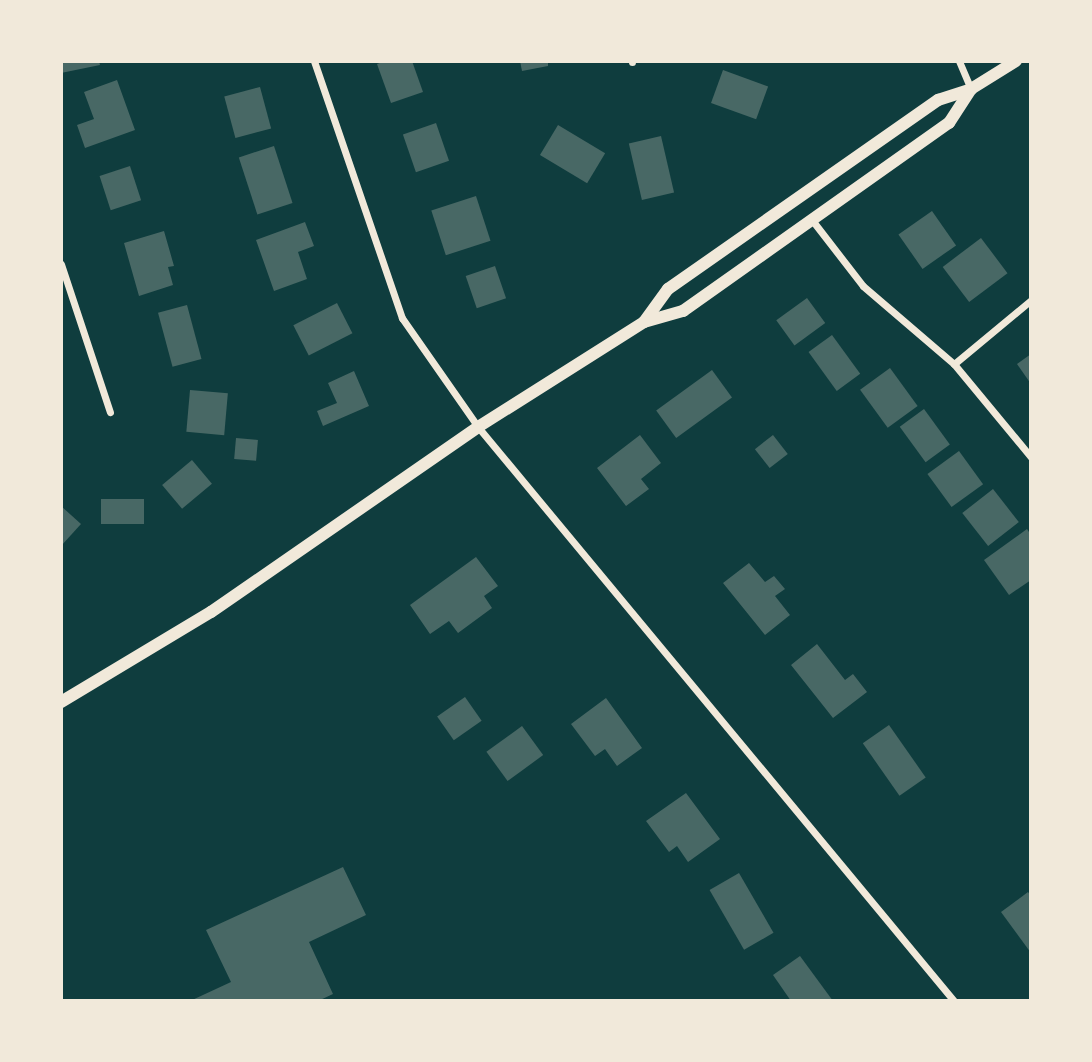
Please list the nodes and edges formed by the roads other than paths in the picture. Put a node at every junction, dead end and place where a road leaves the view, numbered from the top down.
1 (314, 61) edge
2 (959, 61) edge
3 (1016, 61) edge
4 (971, 89) junction
5 (811, 220) junction
6 (61, 264) edge
7 (1031, 300) edge
8 (644, 322) junction
9 (954, 364) junction
10 (110, 412) dead end
11 (478, 427) junction
12 (1031, 457) edge
13 (61, 702) edge
14 (954, 1001) edge

1 - 11 street
2 - 4 street
3 - 4 street
4 - 5 street
4 - 8 street
5 - 8 street
5 - 9 street
6 - 10 street
7 - 9 street
8 - 11 street
9 - 12 street
11 - 13 street
11 - 14 street

